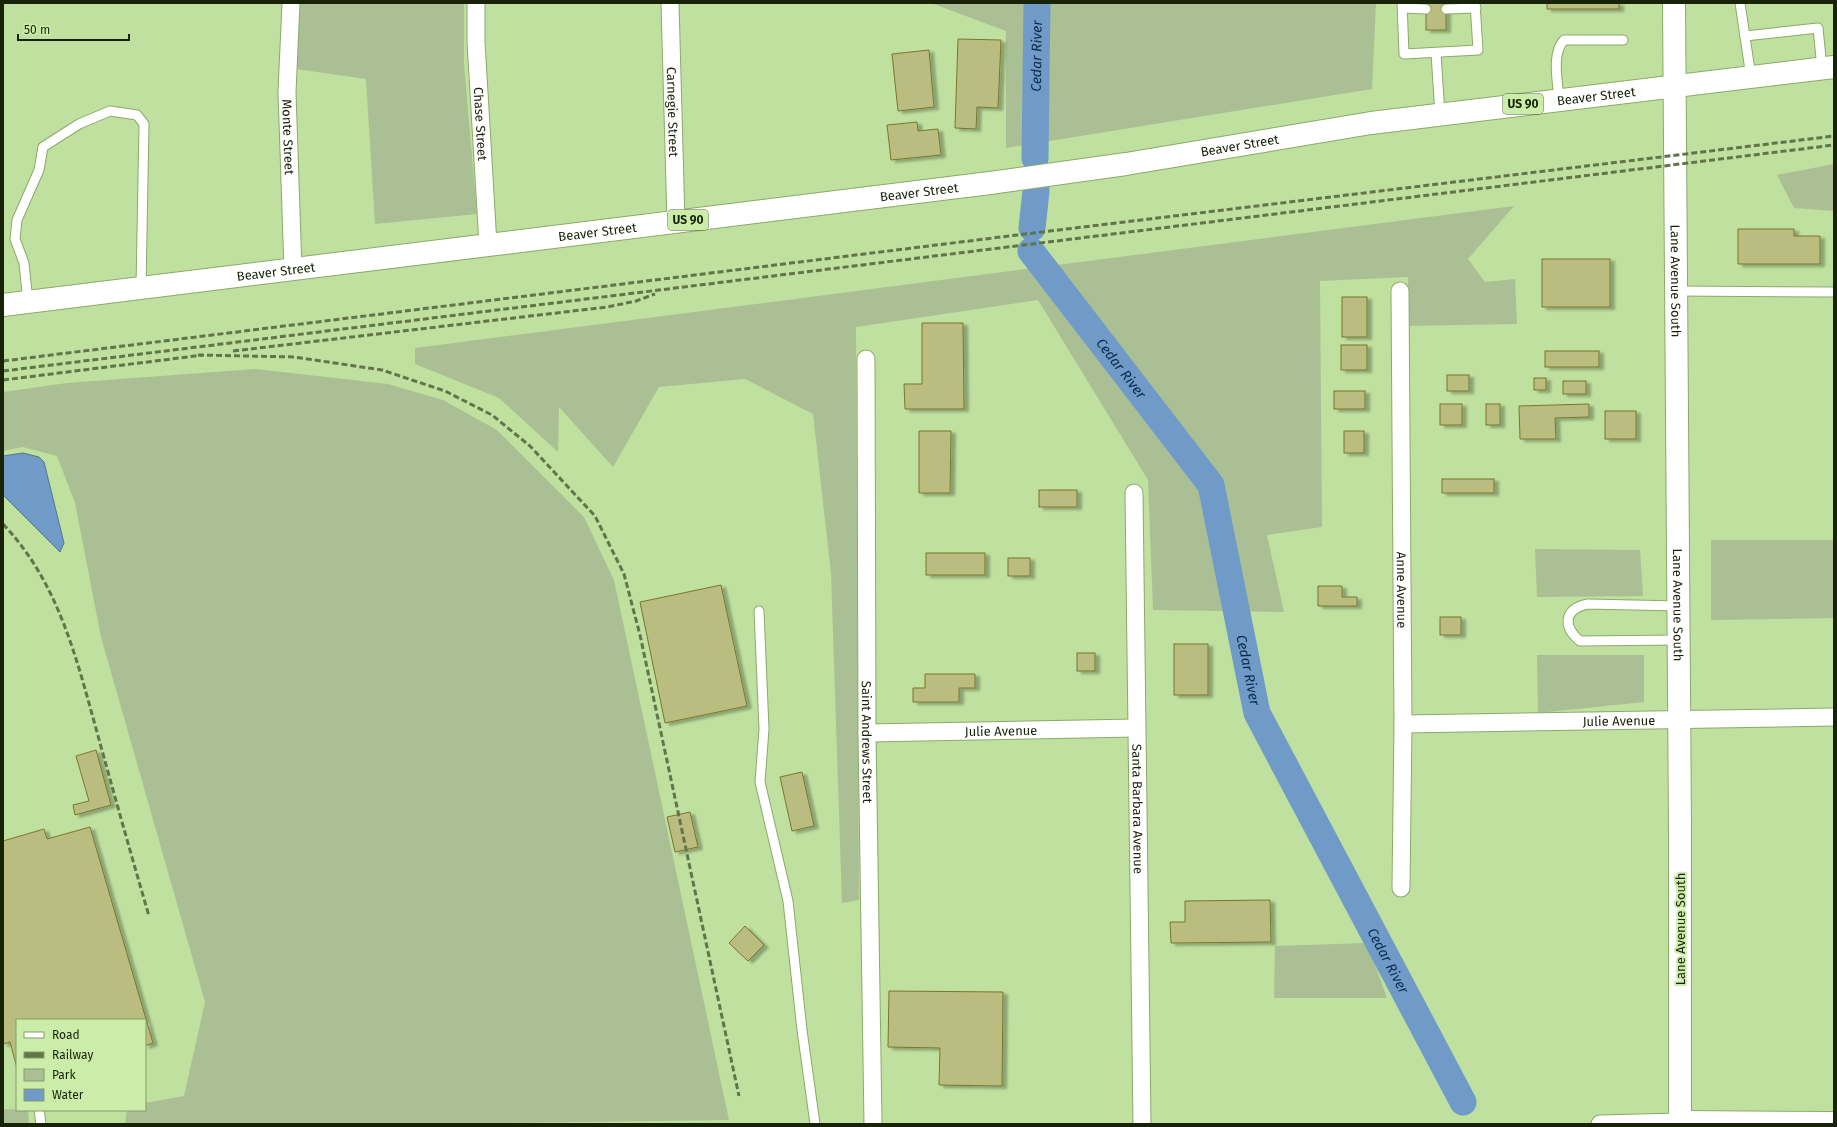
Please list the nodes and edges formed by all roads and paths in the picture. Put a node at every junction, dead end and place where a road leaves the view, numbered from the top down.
1 (291, 3) edge
2 (476, 3) edge
3 (670, 3) edge
4 (1674, 3) edge
5 (1740, 3) edge
6 (1402, 6) edge
7 (1476, 6) edge
8 (1426, 8) dead end
9 (1446, 8) dead end
10 (1745, 36) junction
11 (1623, 40) dead end
12 (1436, 53) junction
13 (1828, 68) edge
14 (1752, 78) junction
15 (1675, 86) junction
16 (1559, 100) junction
17 (1440, 115) junction
18 (676, 222) junction
19 (488, 245) junction
20 (293, 270) junction
21 (141, 288) junction
22 (1400, 291) dead end
23 (1677, 291) junction
24 (1834, 292) edge
25 (28, 302) junction
26 (3, 305) edge
27 (866, 359) dead end
28 (1134, 493) dead end
29 (1679, 606) junction
30 (759, 611) dead end
31 (1679, 640) junction
32 (1834, 717) edge
33 (1680, 720) junction
34 (1403, 724) junction
35 (1136, 728) junction
36 (867, 733) junction
37 (1401, 888) dead end
38 (39, 1111) edge
39 (1680, 1123) edge
40 (1834, 1123) edge
41 (41, 1124) edge
42 (815, 1124) edge
43 (873, 1124) edge
44 (1142, 1124) edge
45 (1600, 1124) edge
46 (1620, 1124) edge

1 - 20 street, Monte Street
2 - 19 street, Chase Street
3 - 18 street, Carnegie Street
4 - 15 main road, Lane Avenue South
5 - 10 lane
6 - 8 lane
6 - 12 lane
7 - 9 lane
7 - 12 lane
10 - 13 lane
10 - 14 lane
11 - 16 lane
12 - 17 lane
13 - 14 main road, Beaver Street / US 90
14 - 15 main road, Beaver Street / US 90
15 - 16 main road, Beaver Street / US 90
15 - 23 main road, Lane Avenue South
16 - 17 main road, Beaver Street / US 90
17 - 18 main road, Beaver Street / US 90
18 - 19 main road, Beaver Street / US 90
19 - 20 main road, Beaver Street / US 90
20 - 21 main road, Beaver Street / US 90
21 - 25 main road, Beaver Street / US 90
21 - 25 lane
22 - 34 street, Anne Avenue
23 - 24 lane
23 - 29 main road, Lane Avenue South
25 - 26 main road, Beaver Street / US 90
27 - 36 street, Saint Andrews Street
28 - 35 street, Santa Barbara Avenue
29 - 31 main road, Lane Avenue South
29 - 31 lane
30 - 42 lane
31 - 33 main road, Lane Avenue South
32 - 33 street, Julie Avenue
33 - 34 street, Julie Avenue
33 - 39 main road, Lane Avenue South
34 - 37 street, Anne Avenue
35 - 36 street, Julie Avenue
35 - 44 street, Santa Barbara Avenue
36 - 43 street, Saint Andrews Street
38 - 41 lane
39 - 40 main road
39 - 46 street
45 - 46 street

